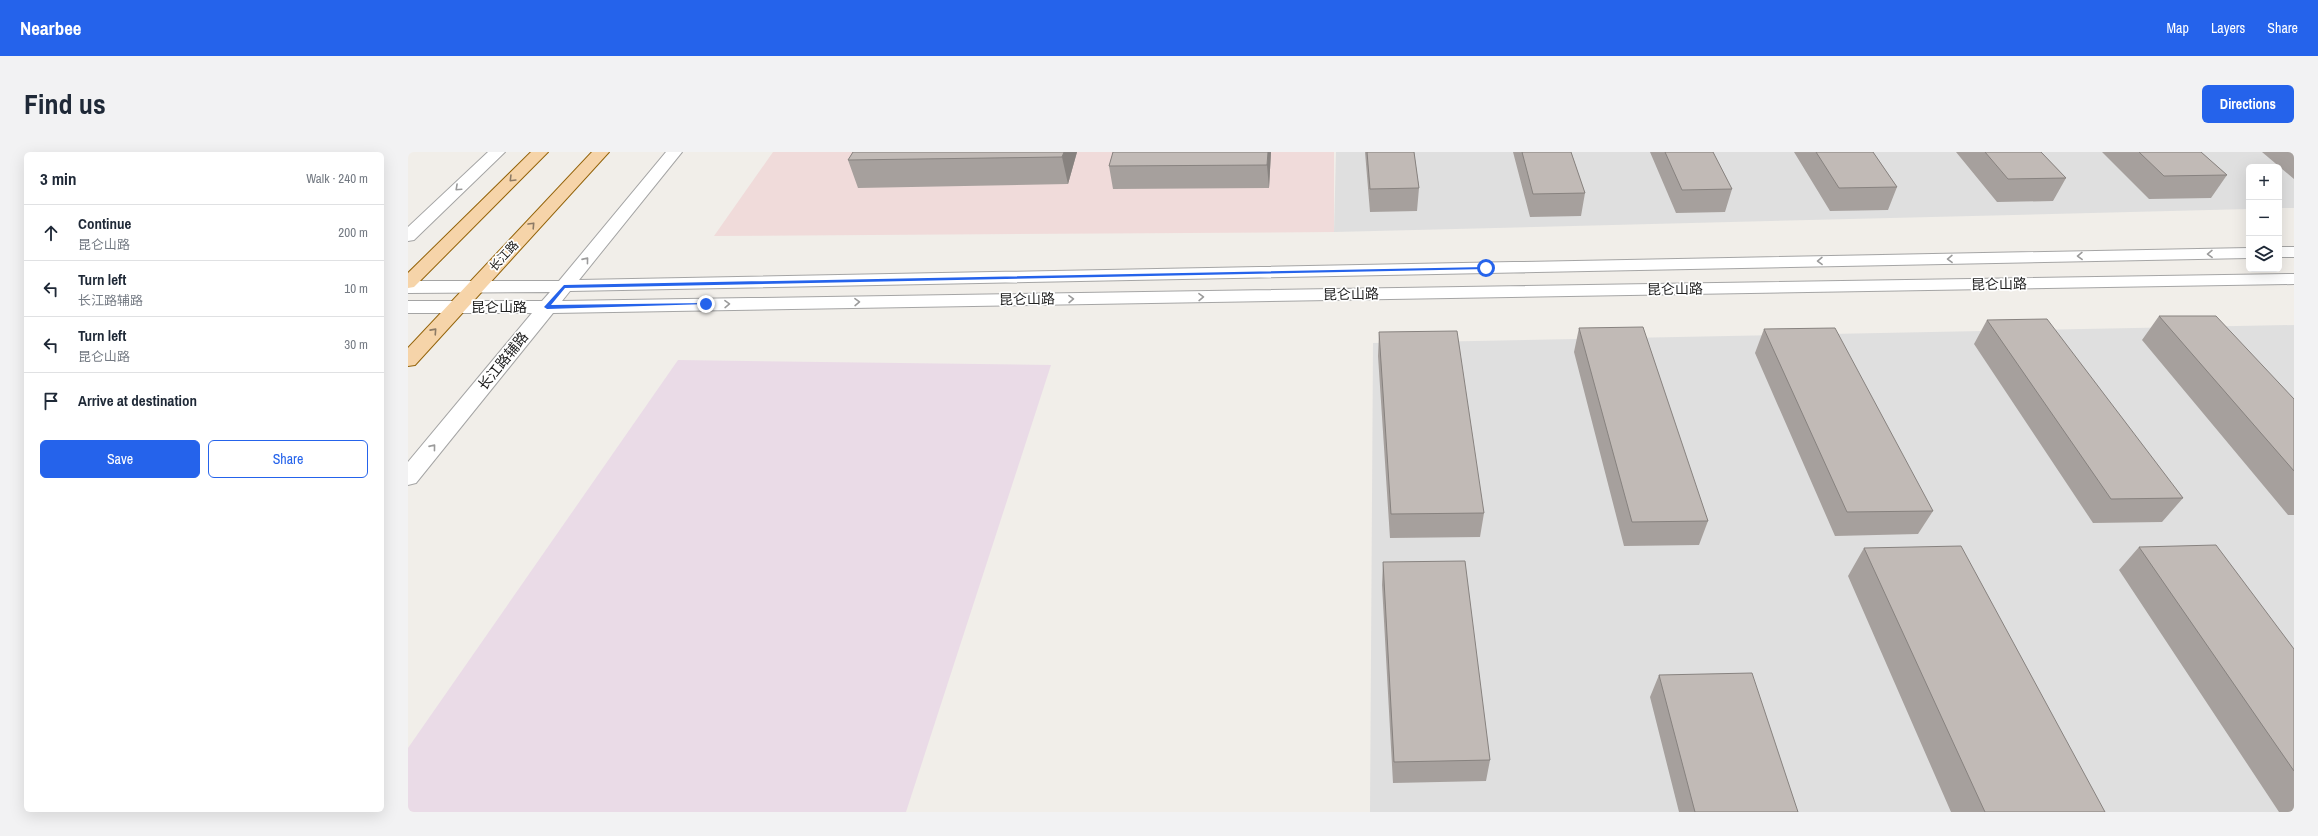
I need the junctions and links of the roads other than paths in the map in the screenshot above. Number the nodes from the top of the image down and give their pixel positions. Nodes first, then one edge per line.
1 (497, 152) edge
2 (540, 152) edge
3 (601, 152) edge
4 (674, 152) edge
5 (408, 236) edge
6 (2282, 252) edge
7 (2294, 252) edge
8 (2246, 253) edge
9 (2294, 279) edge
10 (408, 283) edge
11 (564, 286) junction
12 (408, 287) edge
13 (475, 287) junction
14 (408, 307) edge
15 (547, 307) junction
16 (455, 308) junction
17 (408, 360) edge
18 (408, 477) edge

1 -> 5 street
2 -> 10 main road
13 -> 3 main road, 长江路
11 -> 4 street, 长江路辅路
6 - 7 street
8 -> 11 street, 昆仑山路
15 -> 9 street, 昆仑山路
11 - 13 street, 昆仑山路
11 - 15 street, 长江路辅路
12 - 13 street, 昆仑山路
13 - 16 main road, 长江路
14 - 16 street, 昆仑山路
15 - 16 street, 昆仑山路
18 -> 15 street, 长江路辅路
17 -> 16 main road, 长江路

